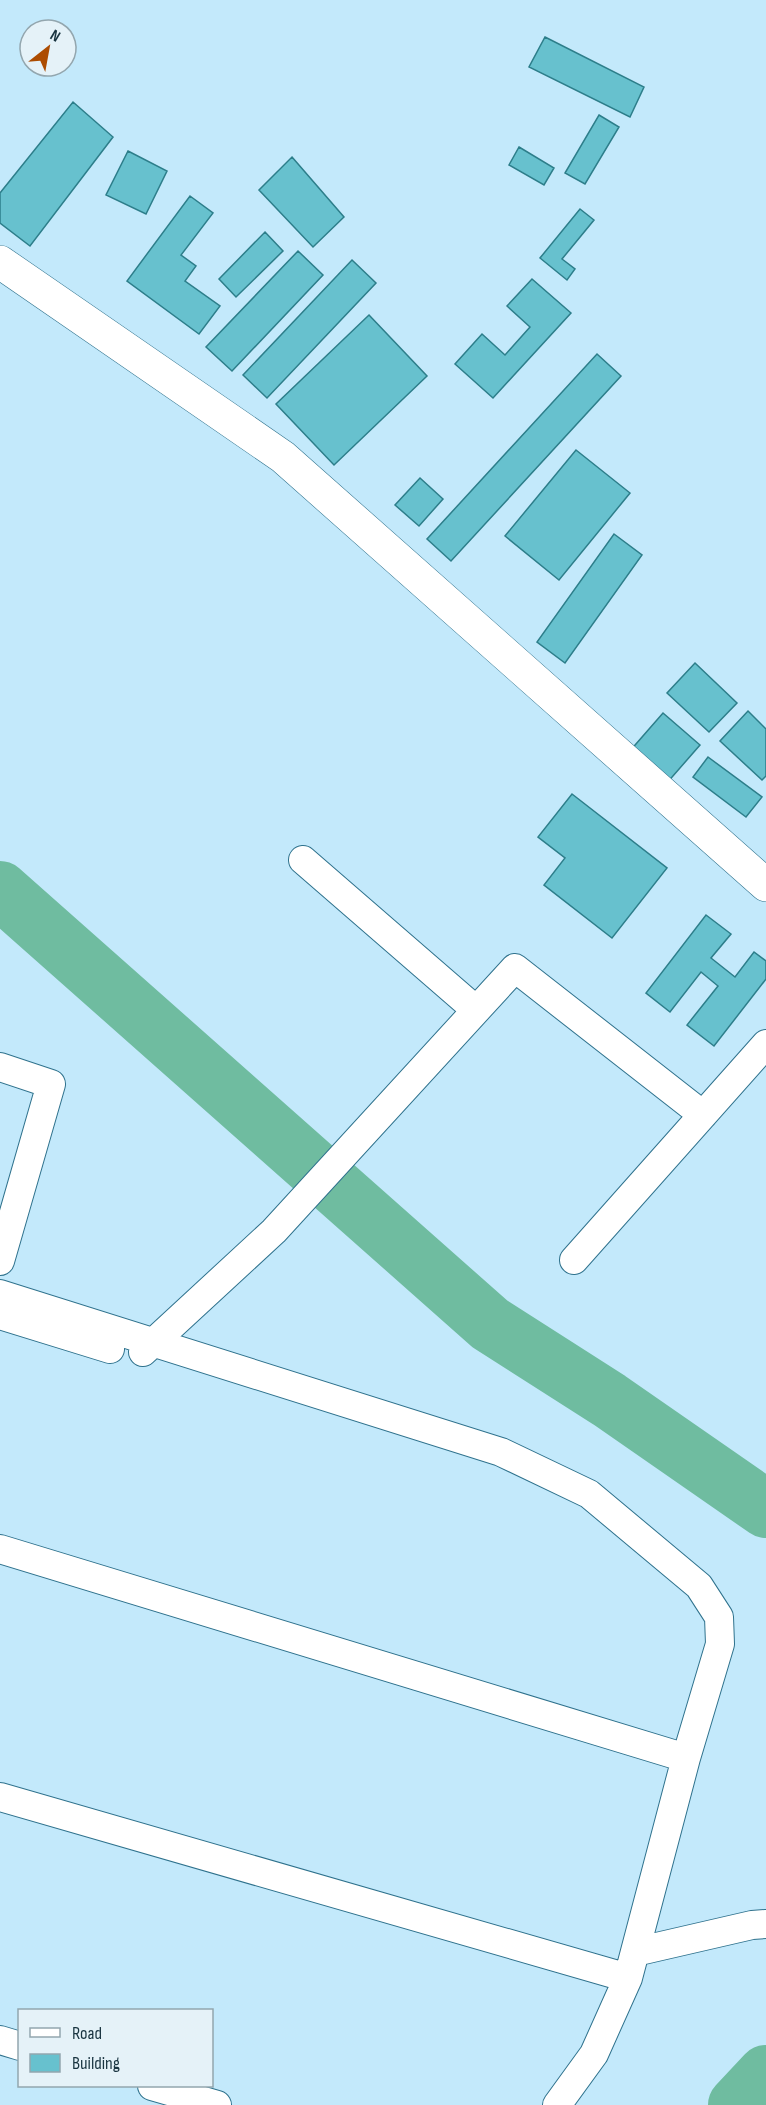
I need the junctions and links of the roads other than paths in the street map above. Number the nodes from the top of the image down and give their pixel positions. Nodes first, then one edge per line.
1 (0, 262) edge
2 (303, 860) dead end
3 (766, 885) edge
4 (476, 1010) junction
5 (766, 1044) edge
6 (0, 1067) edge
7 (703, 1115) junction
8 (574, 1260) dead end
9 (0, 1261) edge
10 (0, 1294) edge
11 (0, 1315) edge
12 (137, 1357) junction
13 (512, 1473) dead end
14 (0, 1549) edge
15 (686, 1758) junction
16 (0, 1797) edge
17 (766, 1924) edge
18 (632, 1965) junction
19 (0, 2040) edge
20 (18, 2045) edge
21 (158, 2087) edge
22 (217, 2105) edge
23 (557, 2105) edge

1 - 3 street
2 - 4 street
4 - 7 street
4 - 12 street
5 - 7 street
6 - 9 street
7 - 8 street
10 - 15 street
11 - 12 street
12 - 13 street
14 - 15 street
15 - 18 street
16 - 18 street
17 - 18 street
18 - 23 street
19 - 20 street
21 - 22 street

